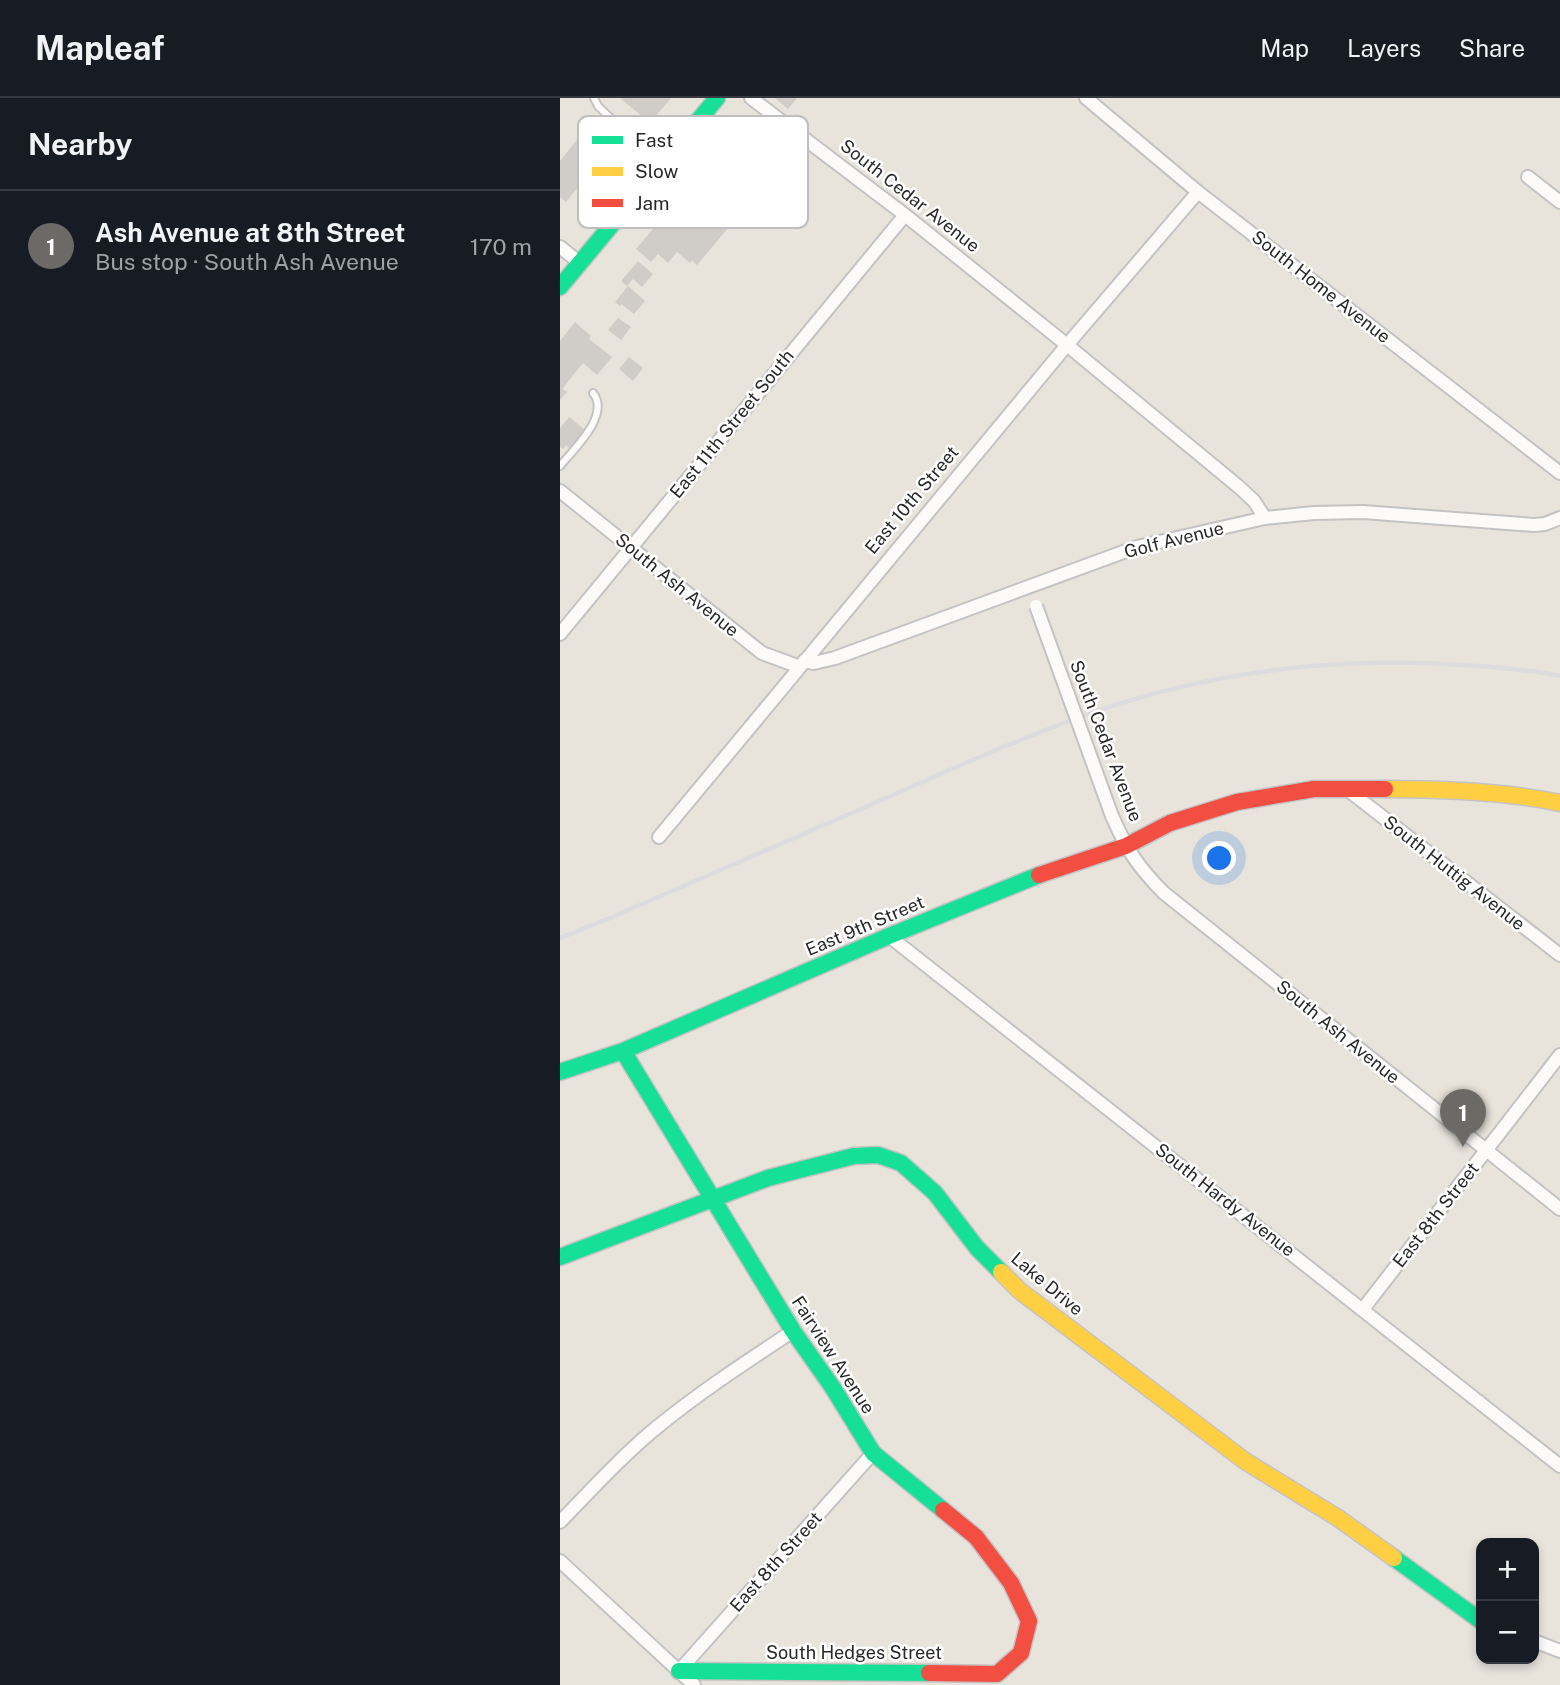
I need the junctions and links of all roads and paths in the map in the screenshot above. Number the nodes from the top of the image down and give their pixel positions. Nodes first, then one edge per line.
1 (594, 98) edge
2 (717, 98) edge
3 (751, 98) edge
4 (1086, 98) edge
5 (607, 116) edge
6 (702, 116) edge
7 (775, 116) edge
8 (808, 141) edge
9 (1528, 177) dead end
10 (1198, 191) junction
11 (1560, 202) edge
12 (905, 215) junction
13 (609, 228) edge
14 (560, 247) edge
15 (580, 263) junction
16 (560, 287) edge
17 (1067, 345) junction
18 (593, 393) dead end
19 (560, 466) edge
20 (1560, 473) edge
21 (560, 491) edge
22 (1265, 518) junction
23 (1560, 518) edge
24 (631, 547) junction
25 (1027, 586) junction
26 (560, 634) edge
27 (802, 664) junction
28 (1348, 790) junction
29 (1560, 803) edge
30 (659, 837) dead end
31 (1126, 846) junction
32 (889, 936) junction
33 (1560, 955) edge
34 (623, 1051) junction
35 (1560, 1055) edge
36 (560, 1072) edge
37 (1486, 1151) junction
38 (712, 1199) junction
39 (1560, 1209) edge
40 (560, 1257) edge
41 (1363, 1309) junction
42 (793, 1331) junction
43 (873, 1453) junction
44 (1560, 1466) edge
45 (560, 1522) edge
46 (560, 1562) edge
47 (1476, 1616) edge
48 (1539, 1643) edge
49 (1560, 1651) edge
50 (1021, 1653) joint
51 (679, 1671) junction
52 (694, 1685) edge

1 - 5 lane
2 - 6 street
3 - 7 street, South Cedar Avenue
4 - 10 street, South Home Avenue
8 - 12 street, South Cedar Avenue
9 - 11 street
10 - 17 street, East 10th Street
10 - 20 street, South Home Avenue
12 - 17 street, South Cedar Avenue
12 - 24 street, East 11th Street South
13 - 15 street
14 - 15 street
15 - 16 street
17 - 22 street, South Cedar Avenue
17 - 27 street, East 10th Street
18 - 19 lane
21 - 24 street, South Ash Avenue
22 - 23 street, Golf Avenue
22 - 25 street, Golf Avenue
24 - 26 street, East 11th Street South
24 - 27 street, South Ash Avenue
25 - 27 street, Golf Avenue
25 - 31 street, South Cedar Avenue, bridge
27 - 30 street, East 10th Street
28 - 29 street, South Cedar Avenue
28 - 31 street, South Cedar Avenue
28 - 33 street, South Huttig Avenue
31 - 32 street, East 9th Street
31 - 37 street, South Ash Avenue
32 - 34 street, East 9th Street
32 - 41 street, South Hardy Avenue
34 - 36 street
34 - 38 street, Fairview Avenue
35 - 37 street, East 8th Street
37 - 39 street, South Ash Avenue
37 - 41 street, East 8th Street
38 - 40 street, Lake Drive
38 - 42 street, Fairview Avenue
38 - 47 street, Lake Drive
41 - 44 street, South Hardy Avenue
42 - 43 street, Fairview Avenue
42 - 45 street
43 - 50 street, Fairview Avenue
43 - 51 street, East 8th Street
46 - 51 street
48 - 49 street
50 - 51 street, South Hedges Street
51 - 52 street

